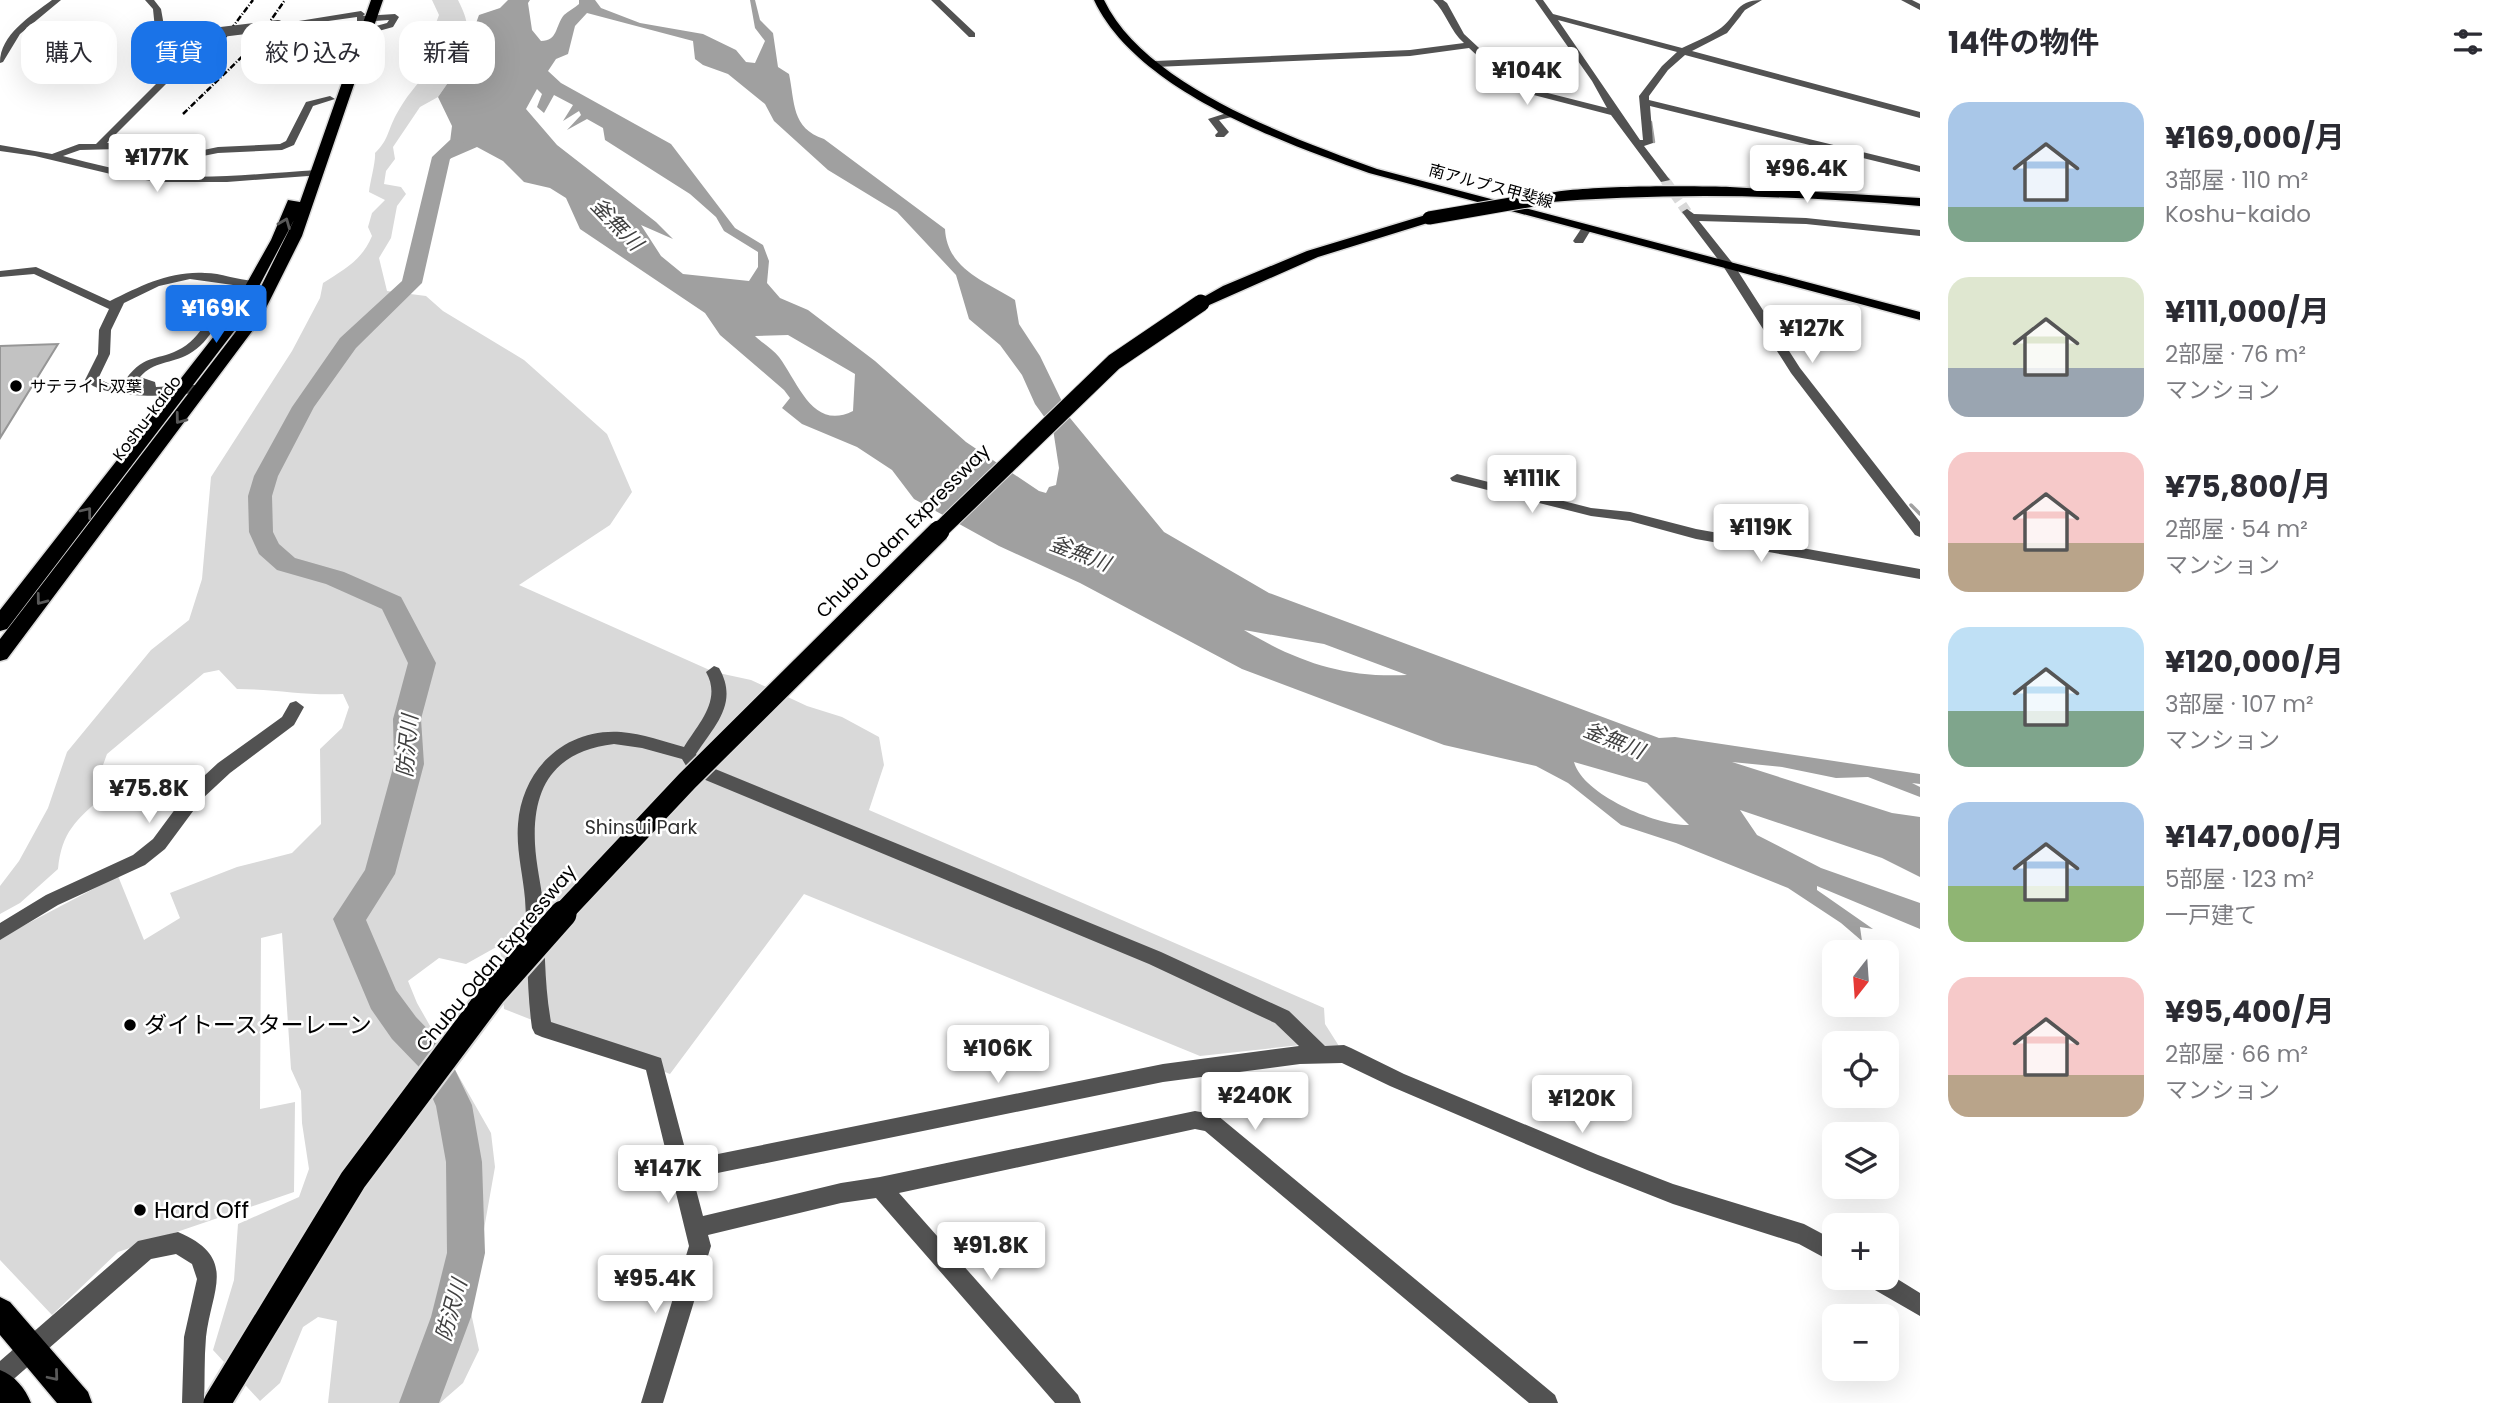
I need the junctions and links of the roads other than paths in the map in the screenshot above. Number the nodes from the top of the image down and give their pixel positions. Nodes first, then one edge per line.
1 (57, 0) edge
2 (149, 0) edge
3 (377, 0) edge
4 (935, 0) edge
5 (1099, 0) edge
6 (1437, 0) edge
7 (1539, 0) edge
8 (1758, 0) edge
9 (1905, 0) edge
10 (1920, 7) edge
11 (364, 12) edge
12 (1552, 16) junction
13 (160, 21) edge
14 (385, 26) edge
15 (227, 31) edge
16 (972, 35) dead end
17 (1470, 45) junction
18 (1684, 51) junction
19 (0, 60) edge
20 (1155, 64) junction
21 (161, 84) edge
22 (347, 84) edge
23 (330, 99) junction
24 (1644, 102) junction
25 (1614, 113) junction
26 (1233, 114) junction
27 (1920, 115) edge
28 (1220, 135) dead end
29 (1636, 143) junction
30 (99, 146) junction
31 (0, 148) edge
32 (52, 157) junction
33 (1920, 169) edge
34 (311, 173) junction
35 (1665, 180) tunnel mouth
36 (1920, 202) edge
37 (1587, 228) junction
38 (1920, 233) edge
39 (1579, 241) dead end
40 (1728, 265) junction
41 (0, 274) edge
42 (247, 284) junction
43 (119, 302) junction
44 (1920, 316) edge
45 (203, 388) junction
46 (163, 389) junction
47 (183, 389) junction
48 (1457, 478) dead end
49 (1920, 532) edge
50 (1920, 574) edge
51 (0, 624) edge
52 (0, 654) edge
53 (714, 672) dead end
54 (296, 706) dead end
55 (688, 754) junction
56 (0, 932) edge
57 (1322, 1055) junction
58 (681, 1171) junction
59 (880, 1187) junction
60 (695, 1228) junction
61 (1822, 1245) edge
62 (1896, 1290) edge
63 (1920, 1305) edge
64 (0, 1312) edge
65 (32, 1349) junction
66 (0, 1376) edge
67 (0, 1385) edge
68 (16, 1403) edge
69 (77, 1403) edge
70 (194, 1403) edge
71 (217, 1403) edge
72 (652, 1403) edge
73 (1070, 1403) edge
74 (1547, 1403) edge

1 - 19 street
2 - 13 street
3 - 11 highway, Koshu-kaido
4 - 16 street
5 - 20 main road, 南アルプス甲斐線
6 - 17 street
7 - 12 street
8 - 18 street
9 - 10 street
11 - 14 street
11 - 15 street, bridge
11 - 23 highway, Koshu-kaido
12 - 18 street
12 - 25 street
17 - 20 street
17 - 25 street
18 - 24 street
18 - 27 street
20 - 26 main road, 南アルプス甲斐線
21 - 30 street
22 - 34 highway, Koshu-kaido
23 - 30 street
23 - 34 highway, Koshu-kaido
24 - 29 street
24 - 33 street
25 - 29 street
26 - 28 street
26 - 37 main road, 南アルプス甲斐線
29 - 35 street
30 - 32 street
31 - 32 street
32 - 34 street
42 -> 34 highway, Koshu-kaido
34 - 45 highway, Koshu-kaido
36 - 71 highway, Chubu Odan Expressway, bridge
37 - 39 street
37 - 40 main road, 南アルプス甲斐線
38 - 40 street
40 - 44 main road, 南アルプス甲斐線
40 - 49 street
41 - 43 street
42 - 43 street
42 - 46 street
42 - 47 highway, Koshu-kaido
43 - 46 street
45 - 47 street
45 -> 52 highway, Koshu-kaido
46 - 47 street
51 -> 47 highway, Koshu-kaido
48 - 50 street
53 - 55 street
54 - 56 street
55 - 57 street
55 - 58 street
57 - 58 street
57 - 61 street
58 - 60 street
59 - 60 street
59 - 73 street
59 - 74 street
60 - 72 street
62 - 63 street
64 - 65 highway
65 - 66 street
65 -> 69 highway
65 - 70 street
67 - 68 highway

